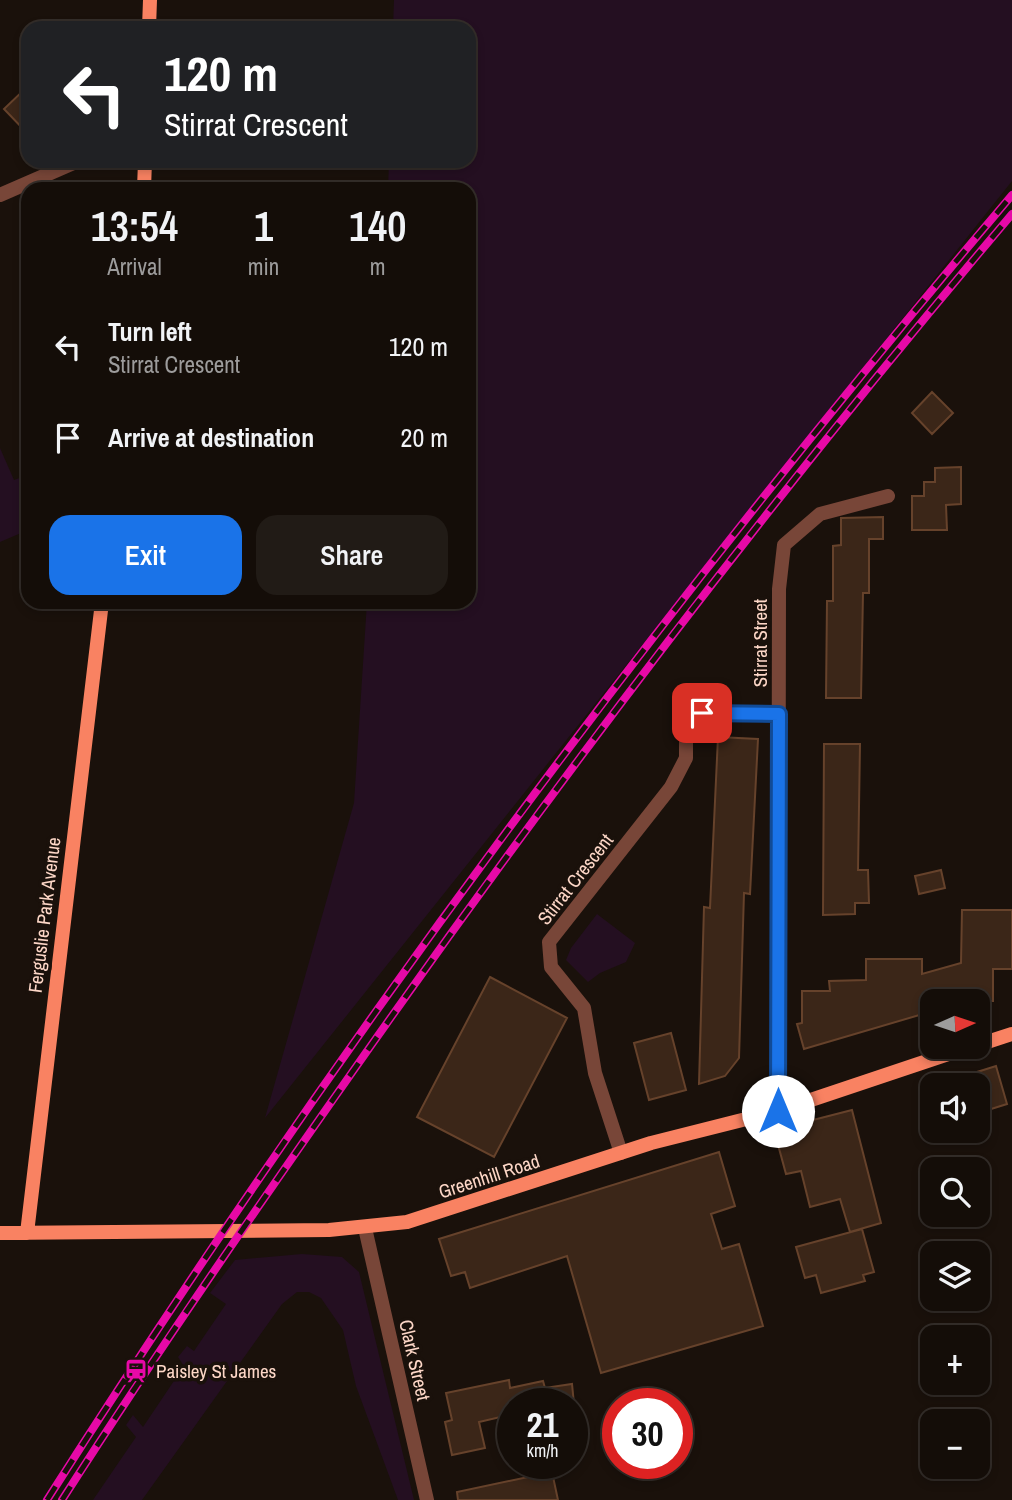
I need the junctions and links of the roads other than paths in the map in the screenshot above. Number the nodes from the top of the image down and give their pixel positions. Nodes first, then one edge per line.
1 (150, 0) edge
2 (149, 21) edge
3 (62, 168) edge
4 (30, 182) edge
5 (21, 186) edge
6 (0, 195) edge
7 (888, 496) dead end
8 (101, 609) edge
9 (779, 714) junction
10 (1012, 1034) edge
11 (990, 1041) edge
12 (933, 1059) edge
13 (778, 1111) junction
14 (621, 1153) junction
15 (365, 1228) junction
16 (0, 1233) edge
17 (27, 1233) junction
18 (427, 1500) edge

1 - 2 street
3 - 4 street
5 - 6 street
7 - 9 street, Stirrat Street
8 - 17 street, Ferguslie Park Avenue
9 - 13 street, Stirrat Street
9 - 14 street, Stirrat Crescent
10 - 11 street
12 - 13 street, Greenhill Road
13 - 14 street, Greenhill Road
14 - 15 street, Greenhill Road
15 - 17 street, Greenhill Road
15 - 18 street, Clark Street
16 - 17 street, Greenhill Road

